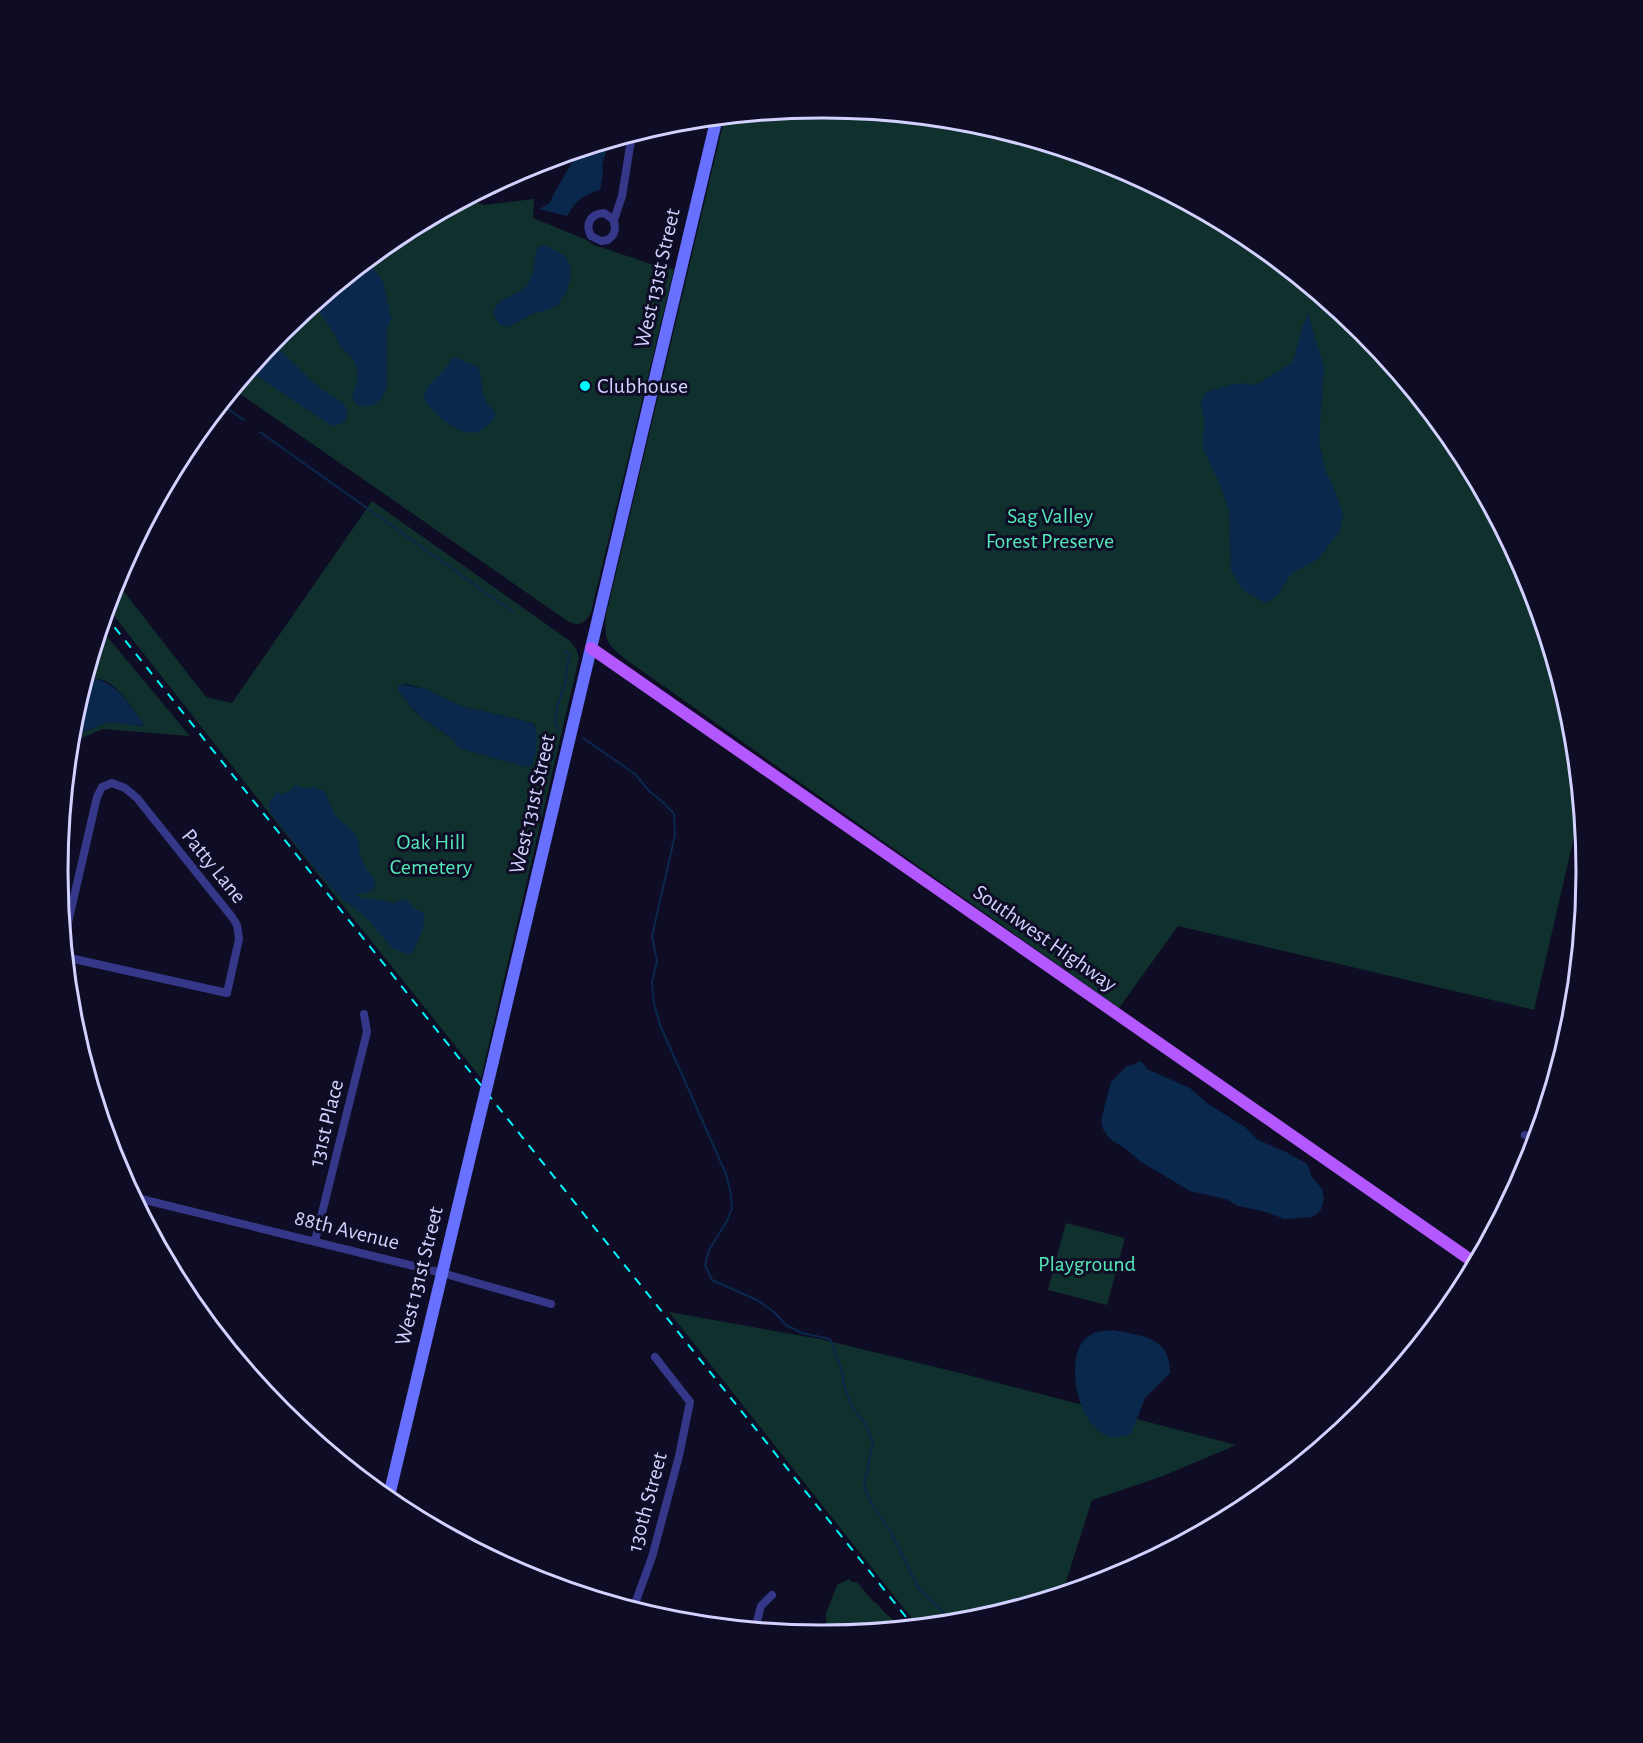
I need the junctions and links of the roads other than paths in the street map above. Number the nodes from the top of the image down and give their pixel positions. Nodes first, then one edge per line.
1 (715, 125) edge
2 (631, 142) edge
3 (614, 220) dead end
4 (591, 648) junction
5 (69, 919) edge
6 (73, 959) edge
7 (364, 1014) dead end
8 (142, 1199) edge
9 (315, 1241) junction
10 (1468, 1258) edge
11 (442, 1273) junction
12 (551, 1304) dead end
13 (655, 1357) dead end
14 (391, 1489) edge
15 (772, 1595) dead end
16 (635, 1602) edge
17 (757, 1622) edge

1 - 4 street, West 131st Street
2 - 3 street
4 - 10 main road, Southwest Highway
4 - 11 street, West 131st Street, bridge
5 - 6 street, Patty Lane
7 - 9 street, 131st Place
8 - 9 street, 88th Avenue
9 - 11 street, 88th Avenue
11 - 12 street, 88th Avenue
11 - 14 street, West 131st Street
13 - 16 street, 130th Street
15 - 17 street

